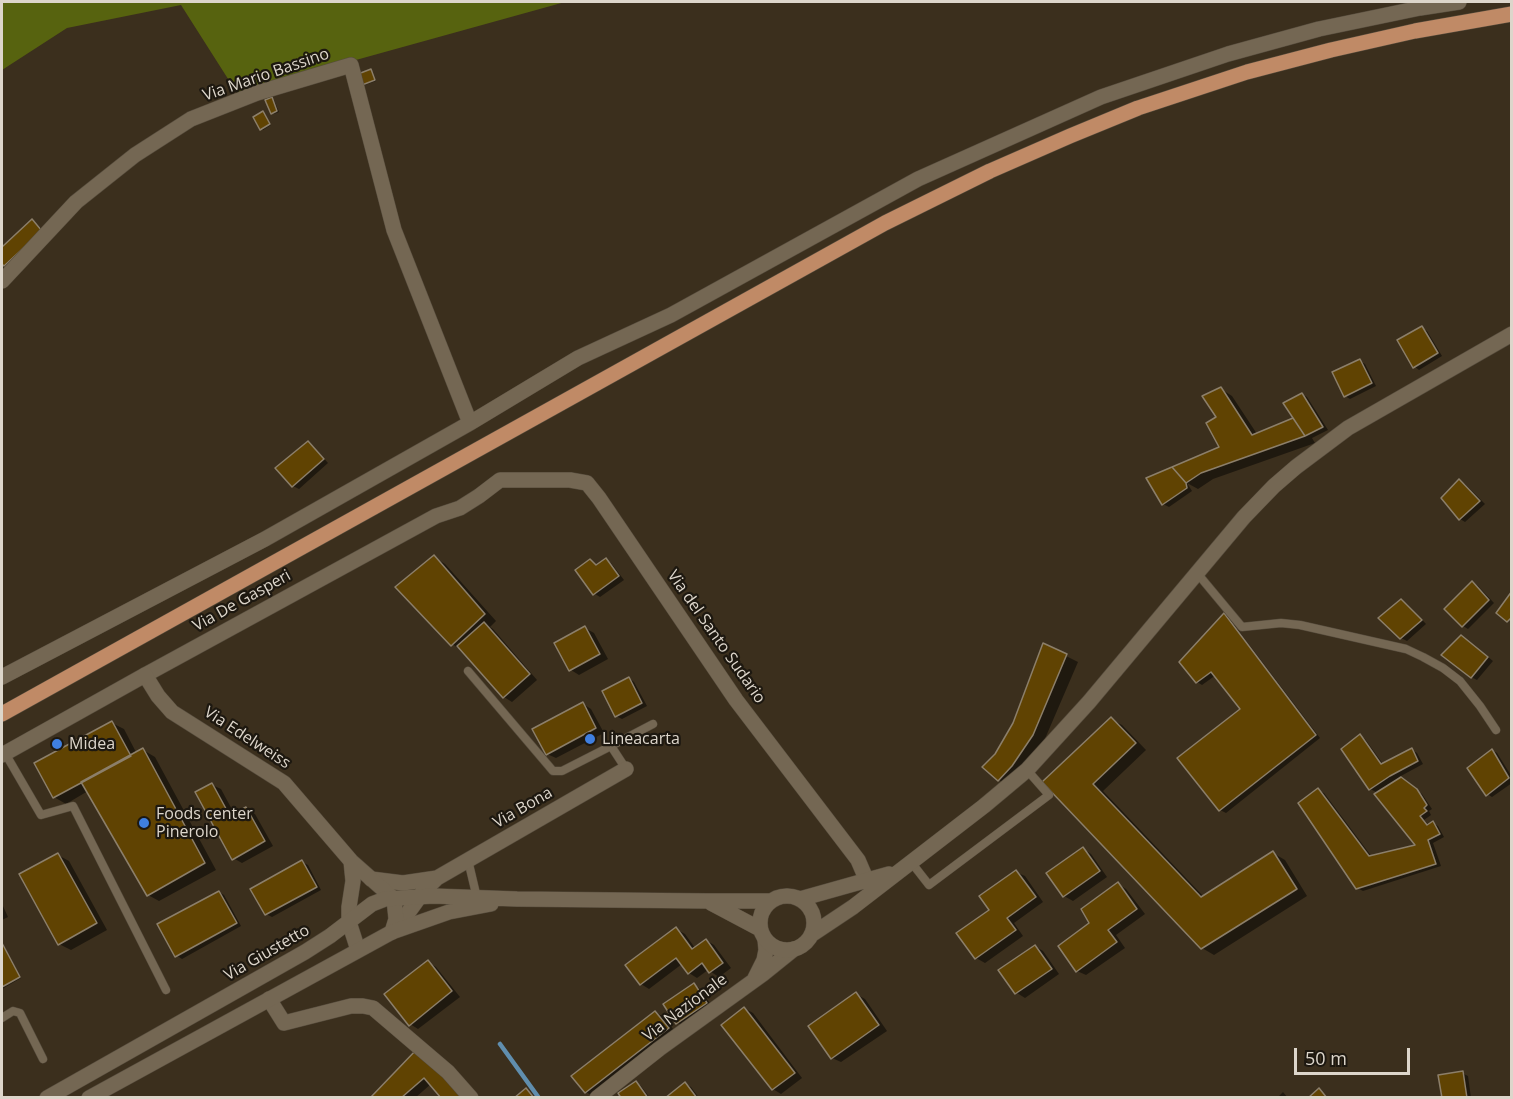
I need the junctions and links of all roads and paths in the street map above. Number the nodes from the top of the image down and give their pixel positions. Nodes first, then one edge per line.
1 (1459, 2) edge
2 (1512, 14) edge
3 (2, 281) edge
4 (1512, 334) edge
5 (470, 423) junction
6 (500, 480) joint
7 (1197, 573) junction
8 (468, 671) dead end
9 (146, 675) junction
10 (2, 677) edge
11 (27, 700) junction
12 (2, 709) edge
13 (2, 714) edge
14 (653, 724) dead end
15 (1496, 730) dead end
16 (611, 747) junction
17 (3, 754) edge
18 (626, 769) joint
19 (1027, 770) junction
20 (468, 860) junction
21 (351, 861) junction
22 (911, 862) junction
23 (898, 872) junction
24 (437, 878) junction
25 (371, 879) junction
26 (867, 881) junction
27 (419, 897) junction
28 (477, 898) junction
29 (394, 899) junction
30 (517, 899) junction
31 (800, 899) junction
32 (708, 901) junction
33 (771, 901) junction
34 (349, 922) junction
35 (392, 932) junction
36 (762, 934) junction
37 (811, 935) junction
38 (794, 949) junction
39 (358, 950) junction
40 (753, 980) junction
41 (166, 990) dead end
42 (269, 999) junction
43 (2, 1018) edge
44 (43, 1059) dead end
45 (47, 1098) edge
46 (89, 1098) edge
47 (471, 1098) edge
48 (597, 1098) edge

1 - 5 street
2 - 11 main road
3 - 5 street, Via Mario Bassino
4 - 7 street
5 - 10 street
6 - 9 street, Via De Gasperi
6 - 26 street, Via del Santo Sudario
7 - 15 lane
7 - 19 street
8 - 16 lane
9 - 17 street, Via De Gasperi
9 - 21 street, Via Edelweiss
11 - 12 main road
11 - 13 main road
14 - 16 lane
16 - 18 lane
17 - 41 lane
18 - 20 street, Via Bona
19 - 22 street
19 - 22 lane
20 - 24 street, Via Bona
20 - 28 lane
21 - 25 street, Via Edelweiss
21 - 34 street
22 - 23 street
23 - 26 street
23 - 37 street
24 - 25 street
24 - 27 street
25 - 29 street, Via Edelweiss
26 - 31 street
27 - 28 street, Via Giustetto
27 - 29 street, Via Giustetto
27 - 35 street
28 - 30 street, Via Giustetto
29 - 34 street, Via Giustetto
29 - 35 street
30 - 32 street, Via Giustetto
30 - 35 street, Via Giustetto
31 - 33 street
31 - 37 street
32 - 33 street, Via Giustetto
32 - 36 street, Via Giustetto
33 - 36 street
34 - 39 street
34 - 45 street, Via Giustetto
35 - 39 street, Via Giustetto
36 - 38 street
36 - 40 street
37 - 38 street
38 - 40 street, Via Nazionale
39 - 42 street, Via Giustetto
40 - 48 street, Via Nazionale
42 - 46 street, Via Giustetto
42 - 47 street
43 - 44 lane

